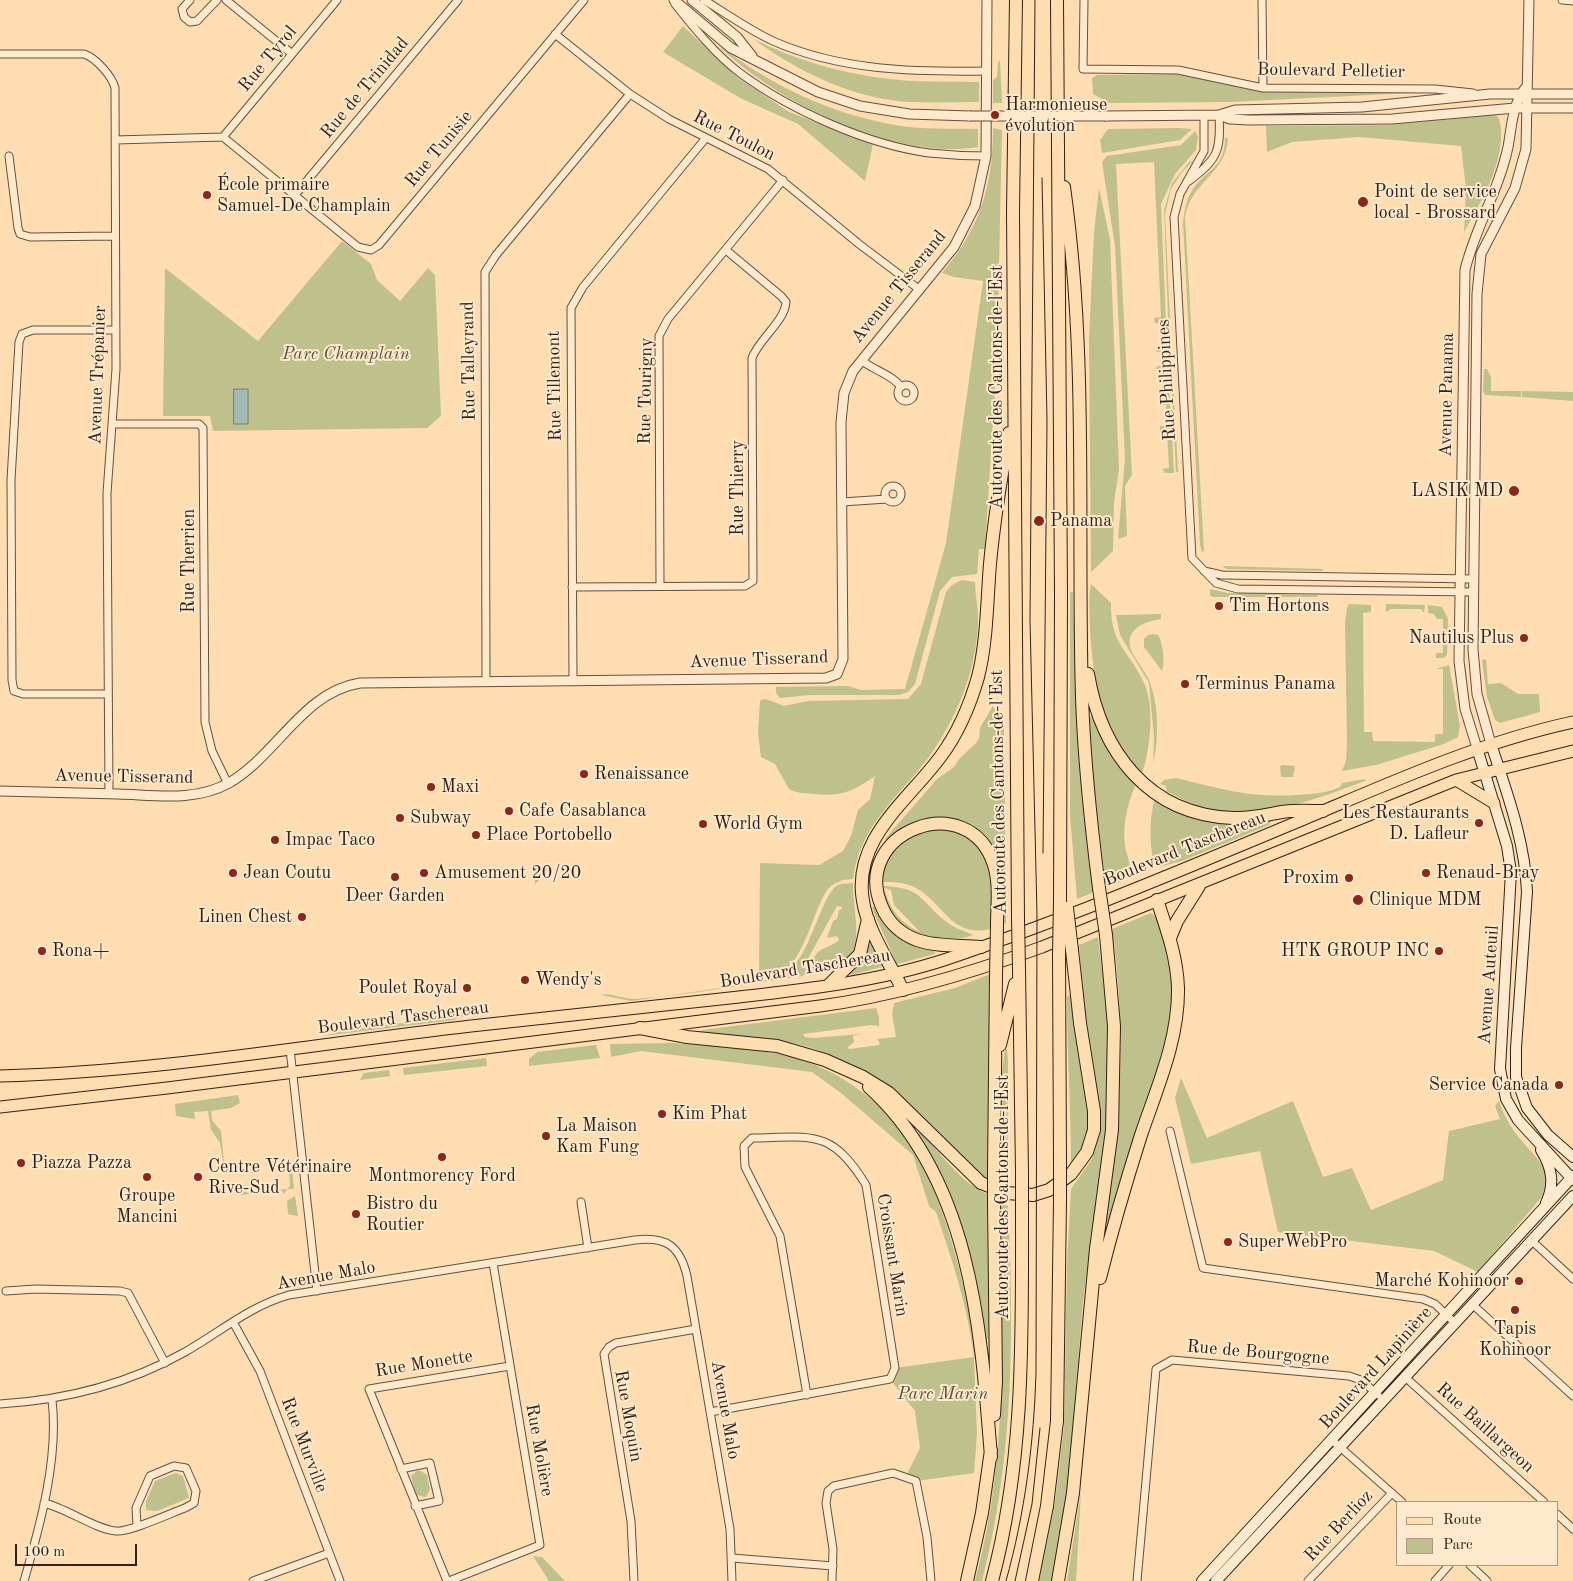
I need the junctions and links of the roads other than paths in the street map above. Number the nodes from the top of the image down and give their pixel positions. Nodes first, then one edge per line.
1 (190, 0) edge
2 (217, 0) edge
3 (226, 0) edge
4 (337, 0) edge
5 (458, 0) edge
6 (584, 0) edge
7 (673, 0) edge
8 (692, 0) edge
9 (704, 0) edge
10 (987, 0) edge
11 (1016, 0) edge
12 (1057, 0) edge
13 (1084, 0) edge
14 (1262, 0) edge
15 (1529, 0) edge
16 (1562, 0) edge
17 (1573, 1) edge
18 (555, 34) junction
19 (291, 53) junction
20 (0, 54) edge
21 (754, 58) junction
22 (987, 71) junction
23 (1263, 88) junction
24 (1525, 91) junction
25 (630, 94) junction
26 (1490, 94) junction
27 (1573, 94) edge
28 (1515, 108) junction
29 (1528, 108) junction
30 (1573, 108) edge
31 (1219, 115) junction
32 (1204, 116) junction
33 (223, 137) junction
34 (705, 139) junction
35 (115, 140) junction
36 (1058, 148) junction
37 (9, 156) dead end
38 (986, 156) junction
39 (782, 180) junction
40 (1185, 184) junction
41 (295, 196) junction
42 (115, 236) junction
43 (726, 250) junction
44 (920, 290) junction
45 (116, 330) junction
46 (861, 360) junction
47 (901, 387) dead end
48 (1015, 401) junction
49 (112, 424) junction
50 (887, 499) dead end
51 (842, 502) junction
52 (1204, 571) junction
53 (1460, 579) junction
54 (1473, 579) junction
55 (660, 586) junction
56 (572, 587) junction
57 (1460, 592) junction
58 (1473, 592) junction
59 (1081, 623) junction
60 (573, 679) junction
61 (486, 680) junction
62 (108, 694) junction
63 (1573, 722) edge
64 (1491, 744) junction
65 (1477, 748) junction
66 (1573, 752) edge
67 (1499, 768) junction
68 (1484, 772) junction
69 (1456, 780) junction
70 (228, 784) junction
71 (0, 790) edge
72 (109, 794) junction
73 (1494, 803) junction
74 (1323, 811) junction
75 (1151, 882) junction
76 (1199, 886) junction
77 (1063, 900) junction
78 (1157, 900) junction
79 (868, 919) junction
80 (1170, 938) junction
81 (981, 947) junction
82 (1019, 969) junction
83 (894, 974) junction
84 (830, 984) junction
85 (903, 990) junction
86 (640, 1028) junction
87 (290, 1049) junction
88 (843, 1068) junction
89 (293, 1072) junction
90 (0, 1076) edge
91 (995, 1079) junction
92 (0, 1107) edge
93 (1170, 1131) dead end
94 (1548, 1135) junction
95 (1533, 1137) junction
96 (1573, 1145) edge
97 (1573, 1157) edge
98 (1572, 1178) edge
99 (1573, 1196) edge
100 (581, 1202) dead end
101 (1540, 1214) junction
102 (1531, 1240) junction
103 (588, 1248) junction
104 (493, 1263) junction
105 (1573, 1279) edge
106 (6, 1291) dead end
107 (317, 1291) junction
108 (1472, 1304) junction
109 (1447, 1315) junction
110 (1090, 1316) junction
111 (234, 1322) junction
112 (1455, 1323) junction
113 (696, 1329) junction
114 (165, 1363) junction
115 (510, 1366) junction
116 (1405, 1376) junction
117 (1376, 1392) junction
118 (807, 1395) junction
119 (1573, 1396) edge
120 (52, 1400) junction
121 (1384, 1400) junction
122 (0, 1404) edge
123 (710, 1412) junction
124 (1336, 1444) junction
125 (991, 1457) junction
126 (401, 1469) junction
127 (1392, 1493) junction
128 (1401, 1501) edge
129 (1543, 1501) edge
130 (44, 1503) junction
131 (415, 1506) junction
132 (1558, 1515) edge
133 (137, 1525) junction
134 (1573, 1529) edge
135 (329, 1553) junction
136 (732, 1558) junction
137 (833, 1566) junction
138 (1448, 1566) edge
139 (1471, 1566) edge
140 (24, 1581) edge
141 (253, 1581) edge
142 (340, 1581) edge
143 (448, 1581) edge
144 (634, 1581) edge
145 (732, 1581) edge
146 (832, 1581) edge
147 (931, 1581) edge
148 (967, 1581) edge
149 (992, 1581) edge
150 (1032, 1581) edge
151 (1058, 1581) edge
152 (1137, 1581) edge
153 (1202, 1581) edge
154 (1216, 1581) edge
155 (1308, 1581) edge
156 (1435, 1581) edge
157 (1487, 1581) edge

1 - 2 street
3 - 19 street
4 - 19 street, Rue Tyrol
5 - 41 street, Rue de Trinidad
6 - 18 street, Rue Tunisie
7 - 21 street, Boulevard Pelletier
7 - 38 street, Boulevard Pelletier
8 - 21 street, Boulevard Pelletier
9 - 22 street
10 - 22 street, Avenue Tisserand
11 - 48 highway, Autoroute des Cantons-de-l'Est
12 - 36 highway
13 - 23 street, Boulevard Pelletier
14 - 23 street
15 - 24 street, Avenue Panama
16 - 17 street
18 - 25 street, Rue Toulon
18 - 41 street, Rue Tunisie
19 - 33 street, Rue Tyrol
20 - 35 street, Avenue Trépanier
21 - 32 street, Boulevard Pelletier, bridge
22 - 38 street, Avenue Tisserand
23 - 26 street, Boulevard Pelletier
24 - 26 street, Boulevard Pelletier
24 - 27 street, Boulevard Pelletier
24 - 28 street, Avenue Panama
24 - 29 street, Avenue Panama
25 - 34 street, Rue Toulon
25 - 61 street, Rue Talleyrand
26 - 31 street, Boulevard Pelletier
28 - 29 street, Boulevard Pelletier
28 - 31 street, Boulevard Pelletier
28 - 53 street, Avenue Panama
29 - 30 street, Boulevard Pelletier
29 - 54 street, Avenue Panama
31 - 32 street, Boulevard Pelletier
31 - 40 street
32 - 40 street, Rue Philippines
33 - 35 street
33 - 41 street, Rue Tunisie
34 - 39 street, Rue Toulon
34 - 56 street, Rue Tillemont
35 - 42 street, Avenue Trépanier
36 - 59 highway
36 - 77 highway
37 - 42 street
38 - 44 street, Avenue Tisserand
39 - 43 street, Rue Tourigny
39 - 44 street, Rue Toulon
40 - 52 street, Rue Philippines
42 - 45 street, Avenue Trépanier
43 - 55 street, Rue Tourigny
43 - 55 street, Rue Thierry
44 - 46 street, Avenue Tisserand
45 - 49 street, Avenue Trépanier
45 - 62 street
46 - 47 street
46 - 51 street, Avenue Tisserand
48 - 79 highway
48 - 82 highway, Autoroute des Cantons-de-l'Est, bridge
49 - 62 street, Avenue Trépanier
49 - 70 street, Rue Therrien
50 - 51 street
51 - 60 street, Avenue Tisserand
52 - 53 street
52 - 57 street, Rue Philippines
53 - 54 street
53 - 57 street, Avenue Panama
54 - 58 street, Avenue Panama
55 - 56 street, Rue Thierry
56 - 60 street, Rue Tillemont
57 - 58 street, Rue Philippines
57 - 65 street, Avenue Panama
58 - 64 street, Avenue Panama
59 - 74 highway
59 - 110 highway, bridge
60 - 61 street, Avenue Tisserand
61 - 70 street, Avenue Tisserand
62 - 72 street, Avenue Trépanier
63 - 64 main road, Boulevard Taschereau
64 - 65 main road, Boulevard Taschereau
64 - 67 main road, Avenue Panama
65 - 68 main road, Avenue Panama
65 - 74 main road, Boulevard Taschereau
66 - 67 main road, Boulevard Taschereau
67 - 68 main road, Boulevard Taschereau
67 - 94 main road, Avenue Auteuil
68 - 69 main road, Boulevard Taschereau
68 - 73 main road, Avenue Auteuil
69 - 73 main road
69 - 76 main road, Boulevard Taschereau
70 - 72 street, Avenue Tisserand
71 - 72 street, Avenue Tisserand
73 - 95 main road, Avenue Auteuil
74 - 75 main road, Boulevard Taschereau
75 - 78 main road
75 - 81 main road, Boulevard Taschereau
76 - 78 main road, Boulevard Taschereau
76 - 80 highway
77 - 88 highway, bridge
77 - 150 highway, bridge
78 - 80 highway
78 - 85 main road, Boulevard Taschereau
79 - 83 highway
79 - 84 highway
80 - 110 highway
81 - 83 main road, Boulevard Taschereau
81 - 91 highway, bridge
82 - 91 highway
82 - 149 highway, Autoroute des Cantons-de-l'Est, bridge
83 - 84 main road, Boulevard Taschereau
83 - 85 highway
84 - 87 main road, Boulevard Taschereau
85 - 86 main road, Boulevard Taschereau
86 - 88 highway
86 - 89 main road, Boulevard Taschereau
87 - 89 street
87 - 90 main road, Boulevard Taschereau
88 - 125 highway
89 - 92 main road, Boulevard Taschereau
89 - 107 street
91 - 125 highway, bridge
93 - 109 street
94 - 96 main road
94 - 97 main road, Avenue Auteuil
95 - 98 main road, Avenue Auteuil
95 - 101 main road
98 - 101 main road, Boulevard Lapinière
99 - 102 main road, Boulevard Lapinière
100 - 103 street
101 - 109 main road, Boulevard Lapinière
102 - 105 street
102 - 108 main road, Boulevard Lapinière
103 - 104 street, Avenue Malo
103 - 113 street, Avenue Malo
104 - 107 street, Avenue Malo
104 - 115 street, Rue Molière
106 - 114 street
107 - 111 street, Avenue Malo
108 - 112 main road, Boulevard Lapinière
108 - 119 street
109 - 112 street
109 - 117 main road, Boulevard Lapinière
110 - 151 highway
111 - 114 street, Avenue Malo
111 - 135 street, Rue Murville
112 - 116 main road, Boulevard Lapinière
113 - 123 street, Avenue Malo
113 - 144 street, Rue Moquin
114 - 120 street, Avenue Malo
115 - 126 street, Rue Monette
115 - 143 street, Rue Molière
116 - 121 main road, Boulevard Lapinière
116 - 129 street, Rue Baillargeon
117 - 121 street, Rue de Bourgogne
117 - 124 main road, Boulevard Lapinière
117 - 152 street, Rue de Bourgogne
118 - 118 street, Croissant Marin
118 - 123 street, Croissant Marin
120 - 122 street, Avenue Malo
120 - 130 street
121 - 124 main road, Boulevard Lapinière
123 - 136 street, Avenue Malo
124 - 127 street
124 - 153 main road, Boulevard Lapinière
124 - 154 main road, Boulevard Lapinière
125 - 148 highway
126 - 131 street, Rue Monette
126 - 131 street
127 - 128 street
127 - 155 street, Rue Berlioz
130 - 133 street
130 - 140 street
131 - 143 street, Rue Monette
132 - 134 street
133 - 133 street
135 - 141 street
135 - 142 street, Rue Murville
136 - 137 street
136 - 145 street, Avenue Malo
137 - 146 street
137 - 147 street
138 - 156 street
139 - 157 street

